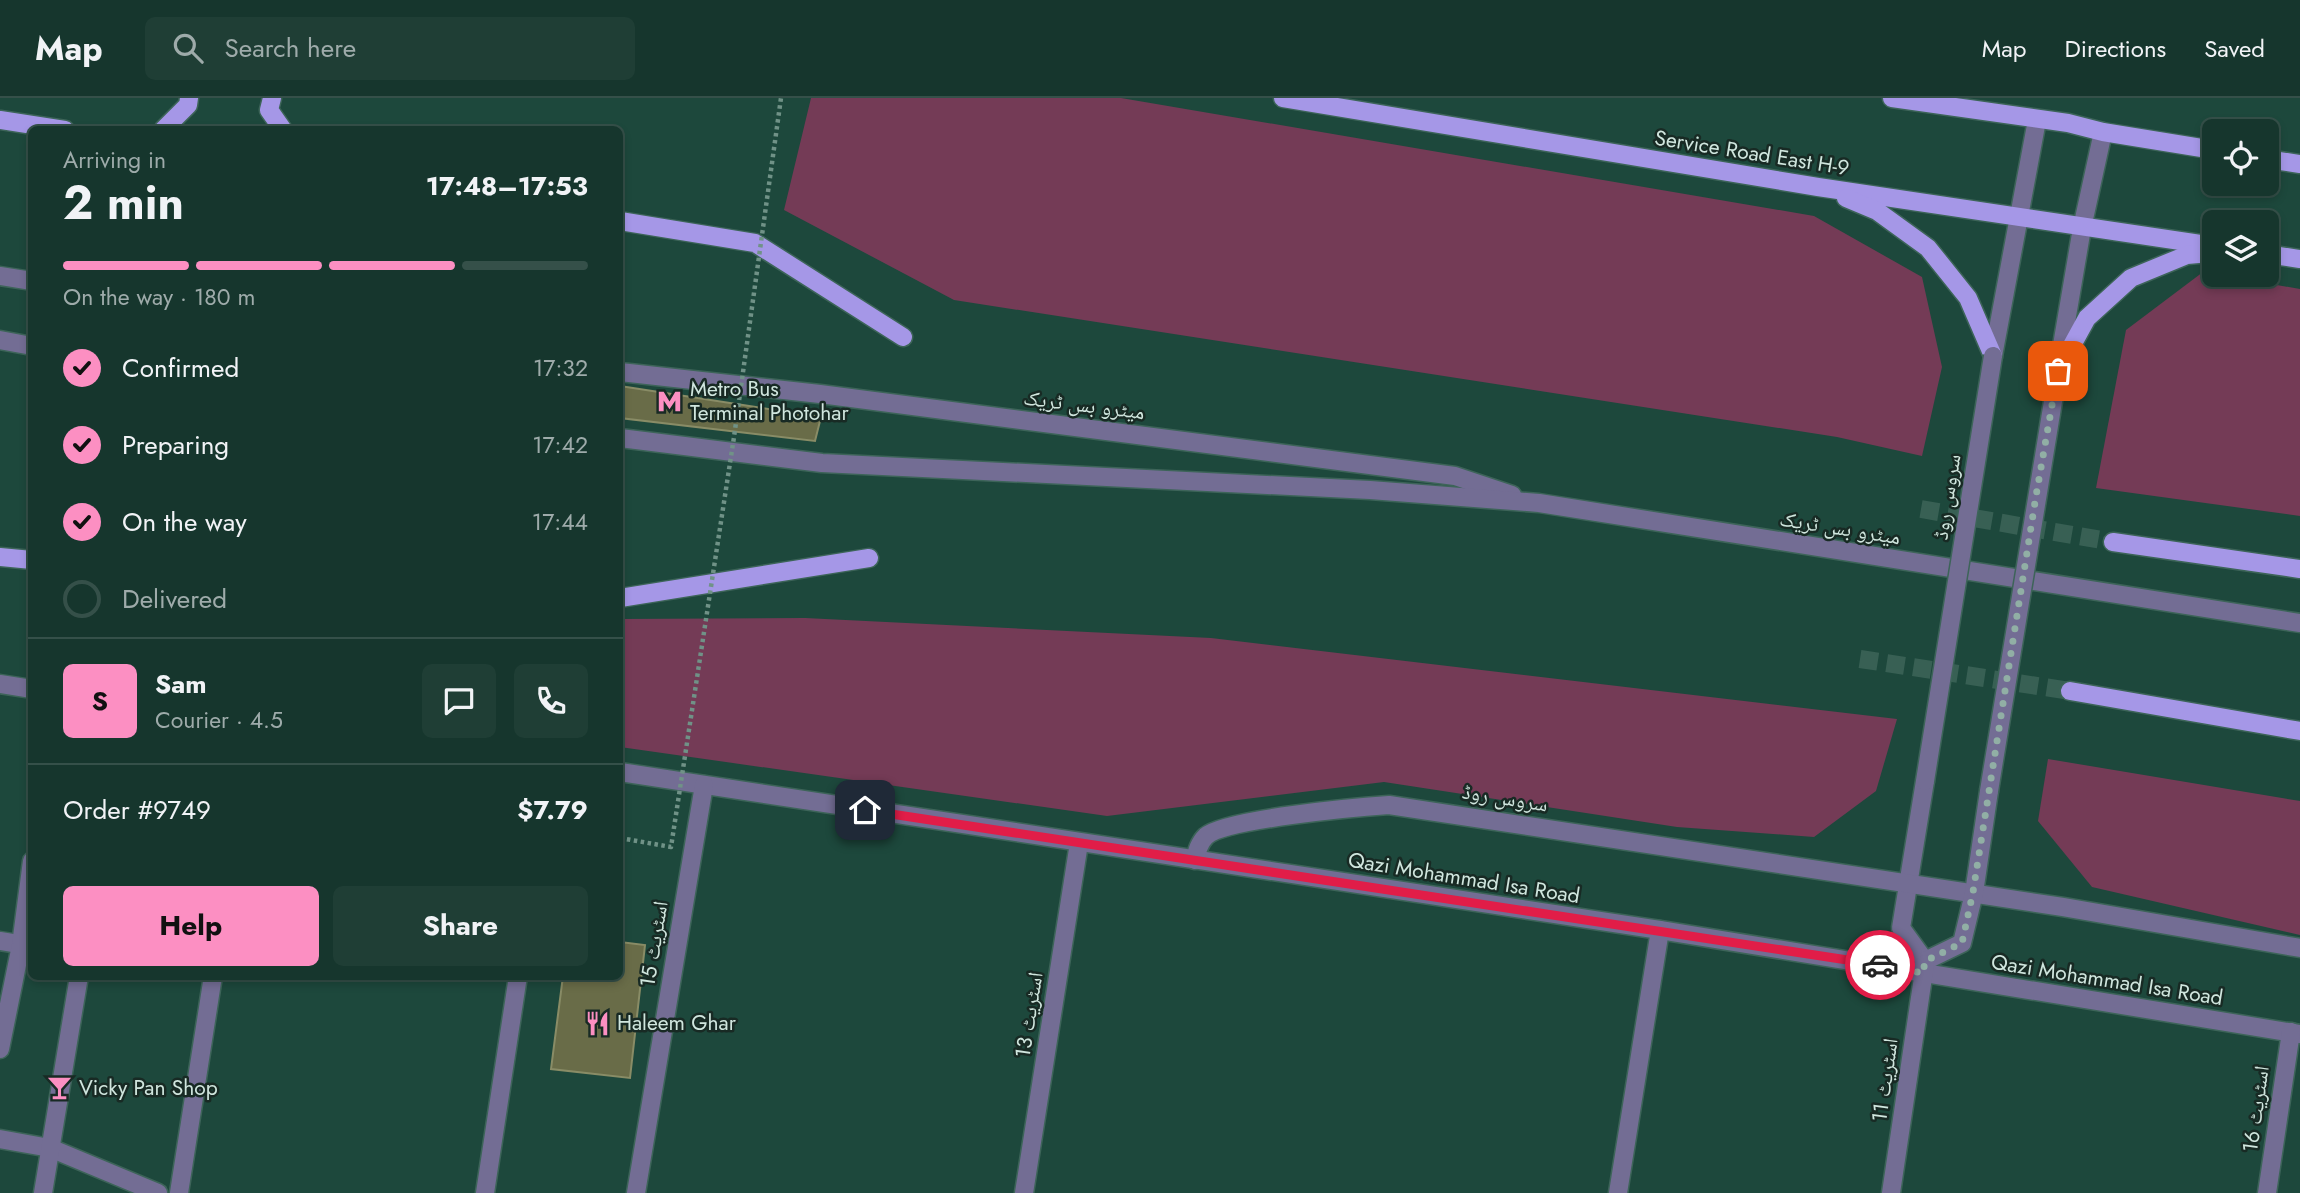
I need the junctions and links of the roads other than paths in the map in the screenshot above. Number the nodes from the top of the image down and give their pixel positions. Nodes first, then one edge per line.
1 (189, 98) edge
2 (272, 98) edge
3 (1283, 98) edge
4 (1892, 98) edge
5 (0, 120) edge
6 (2037, 120) junction
7 (39, 126) edge
8 (167, 126) edge
9 (281, 126) edge
10 (2103, 132) junction
11 (2202, 148) edge
12 (2279, 161) edge
13 (2300, 164) edge
14 (1818, 187) junction
15 (2018, 217) junction
16 (623, 221) edge
17 (2082, 228) junction
18 (2202, 244) edge
19 (2202, 254) edge
20 (2279, 256) edge
21 (2300, 259) edge
22 (0, 276) edge
23 (28, 280) edge
24 (903, 337) dead end
25 (0, 340) edge
26 (28, 345) edge
27 (1993, 356) junction
28 (2058, 371) junction
29 (623, 372) edge
30 (623, 438) edge
31 (1538, 503) junction
32 (2113, 542) tunnel mouth
33 (0, 557) edge
34 (869, 558) dead end
35 (28, 560) edge
36 (2300, 569) edge
37 (623, 598) edge
38 (2300, 623) edge
39 (0, 684) edge
40 (28, 688) edge
41 (2070, 691) tunnel mouth
42 (2300, 731) edge
43 (623, 772) edge
44 (704, 785) junction
45 (1079, 843) junction
46 (1195, 860) junction
47 (1908, 883) junction
48 (1973, 892) junction
49 (28, 917) edge
50 (1660, 930) junction
51 (0, 941) edge
52 (26, 945) edge
53 (2300, 948) edge
54 (1924, 967) junction
55 (78, 980) edge
56 (212, 980) edge
57 (517, 980) edge
58 (2295, 1033) edge
59 (0, 1049) edge
60 (0, 1139) edge
61 (50, 1147) junction
62 (43, 1193) edge
63 (158, 1193) edge
64 (179, 1193) edge
65 (485, 1193) edge
66 (636, 1193) edge
67 (1024, 1193) edge
68 (1618, 1193) edge
69 (1891, 1193) edge
70 (2267, 1193) edge

1 - 8 main road
2 - 9 main road
3 - 14 main road, Service Road East H-9
4 - 6 main road
5 - 7 main road
6 - 10 main road
6 - 15 street, سروس روڈ
10 - 11 main road
10 - 17 street
12 - 13 main road
14 - 15 main road, Service Road East H-9
14 - 27 main road
15 - 17 main road, Service Road East H-9
15 - 27 street, سروس روڈ
16 - 24 main road
17 - 18 main road, Service Road East H-9
17 - 28 street
19 - 28 main road
20 - 21 main road
22 - 23 street
25 - 26 street
27 - 47 street, سروس روڈ, bridge
28 - 48 street, bridge
29 - 31 street, میٹرو بس ٹریک
30 - 31 street, میٹرو بس ٹریک
31 - 38 street, میٹرو بس ٹریک
32 - 36 main road
33 - 35 main road
34 - 37 main road
39 - 40 street
41 - 42 main road
43 - 44 street, Qazi Mohammad Isa Road
44 - 45 street, Qazi Mohammad Isa Road
44 - 66 street, اسٹریٹ 15
45 - 46 street, Qazi Mohammad Isa Road
45 - 67 street, اسٹریٹ 13
46 - 47 street, سروس روڈ
46 - 50 street, Qazi Mohammad Isa Road
47 - 48 street, سروس روڈ
47 - 54 street, سروس روڈ
48 - 53 street, سروس روڈ
48 - 54 street
49 - 52 street
50 - 54 street, Qazi Mohammad Isa Road
50 - 68 street
51 - 52 street
52 - 59 street
54 - 58 street, Qazi Mohammad Isa Road
54 - 69 street, اسٹریٹ 11
55 - 61 street
56 - 64 street
57 - 65 street
58 - 70 street, اسٹریٹ 16
60 - 61 street
61 - 62 street
61 - 63 street

